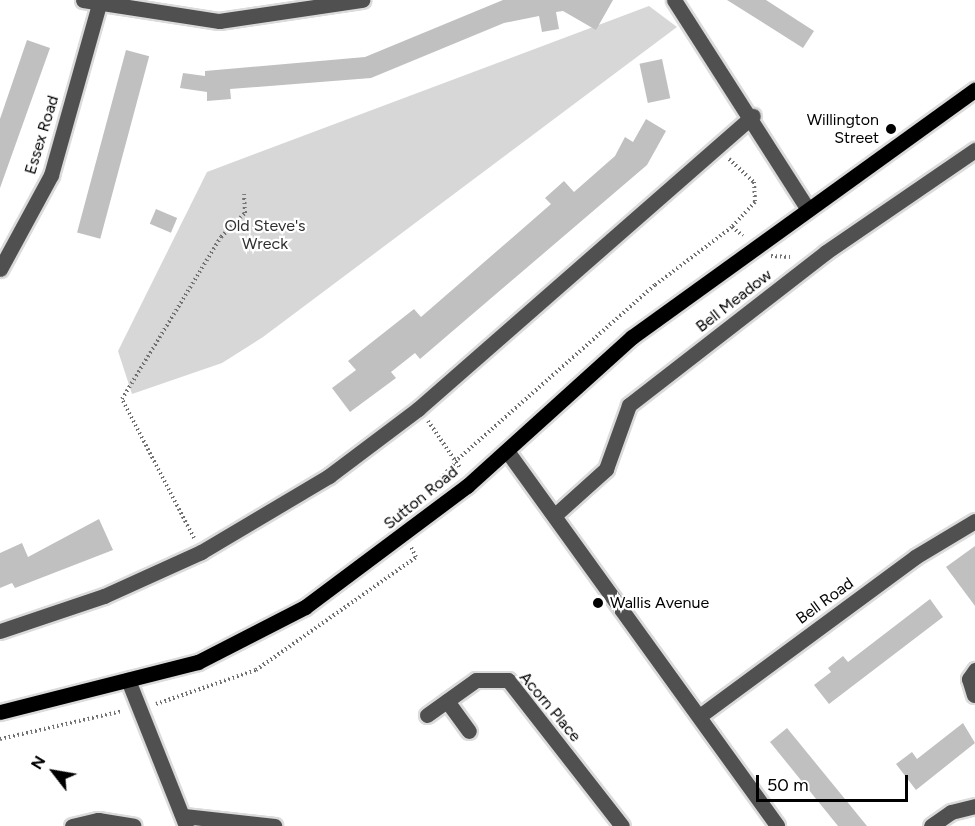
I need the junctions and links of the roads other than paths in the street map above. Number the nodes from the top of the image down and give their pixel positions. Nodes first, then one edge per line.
1 (83, 0) edge
2 (362, 0) edge
3 (674, 0) edge
4 (99, 3) junction
5 (975, 90) edge
6 (753, 116) junction
7 (975, 150) edge
8 (807, 208) junction
9 (0, 269) edge
10 (507, 451) junction
11 (555, 515) junction
12 (975, 521) edge
13 (0, 631) edge
14 (975, 670) edge
15 (128, 680) junction
16 (974, 695) edge
17 (447, 701) junction
18 (0, 712) edge
19 (427, 715) dead end
20 (701, 715) junction
21 (469, 731) dead end
22 (975, 806) edge
23 (185, 821) edge
24 (72, 826) edge
25 (134, 826) edge
26 (274, 826) edge
27 (622, 826) edge
28 (777, 826) edge
29 (931, 826) edge

1 - 4 street
2 - 4 street
3 - 6 street
4 - 9 street, Essex Road
5 - 8 main road, Sutton Road
6 - 8 street
6 - 13 street
7 - 11 street, Bell Meadow
8 - 10 main road, Sutton Road
10 - 11 street
10 - 15 main road, Sutton Road
11 - 20 street
12 - 20 street, Bell Road
14 - 16 street
15 - 18 main road, Sutton Road
15 - 23 street
17 - 19 street, Acorn Place
17 - 21 street
17 - 27 street, Acorn Place
20 - 28 street
22 - 29 street
23 - 26 street
24 - 25 street

